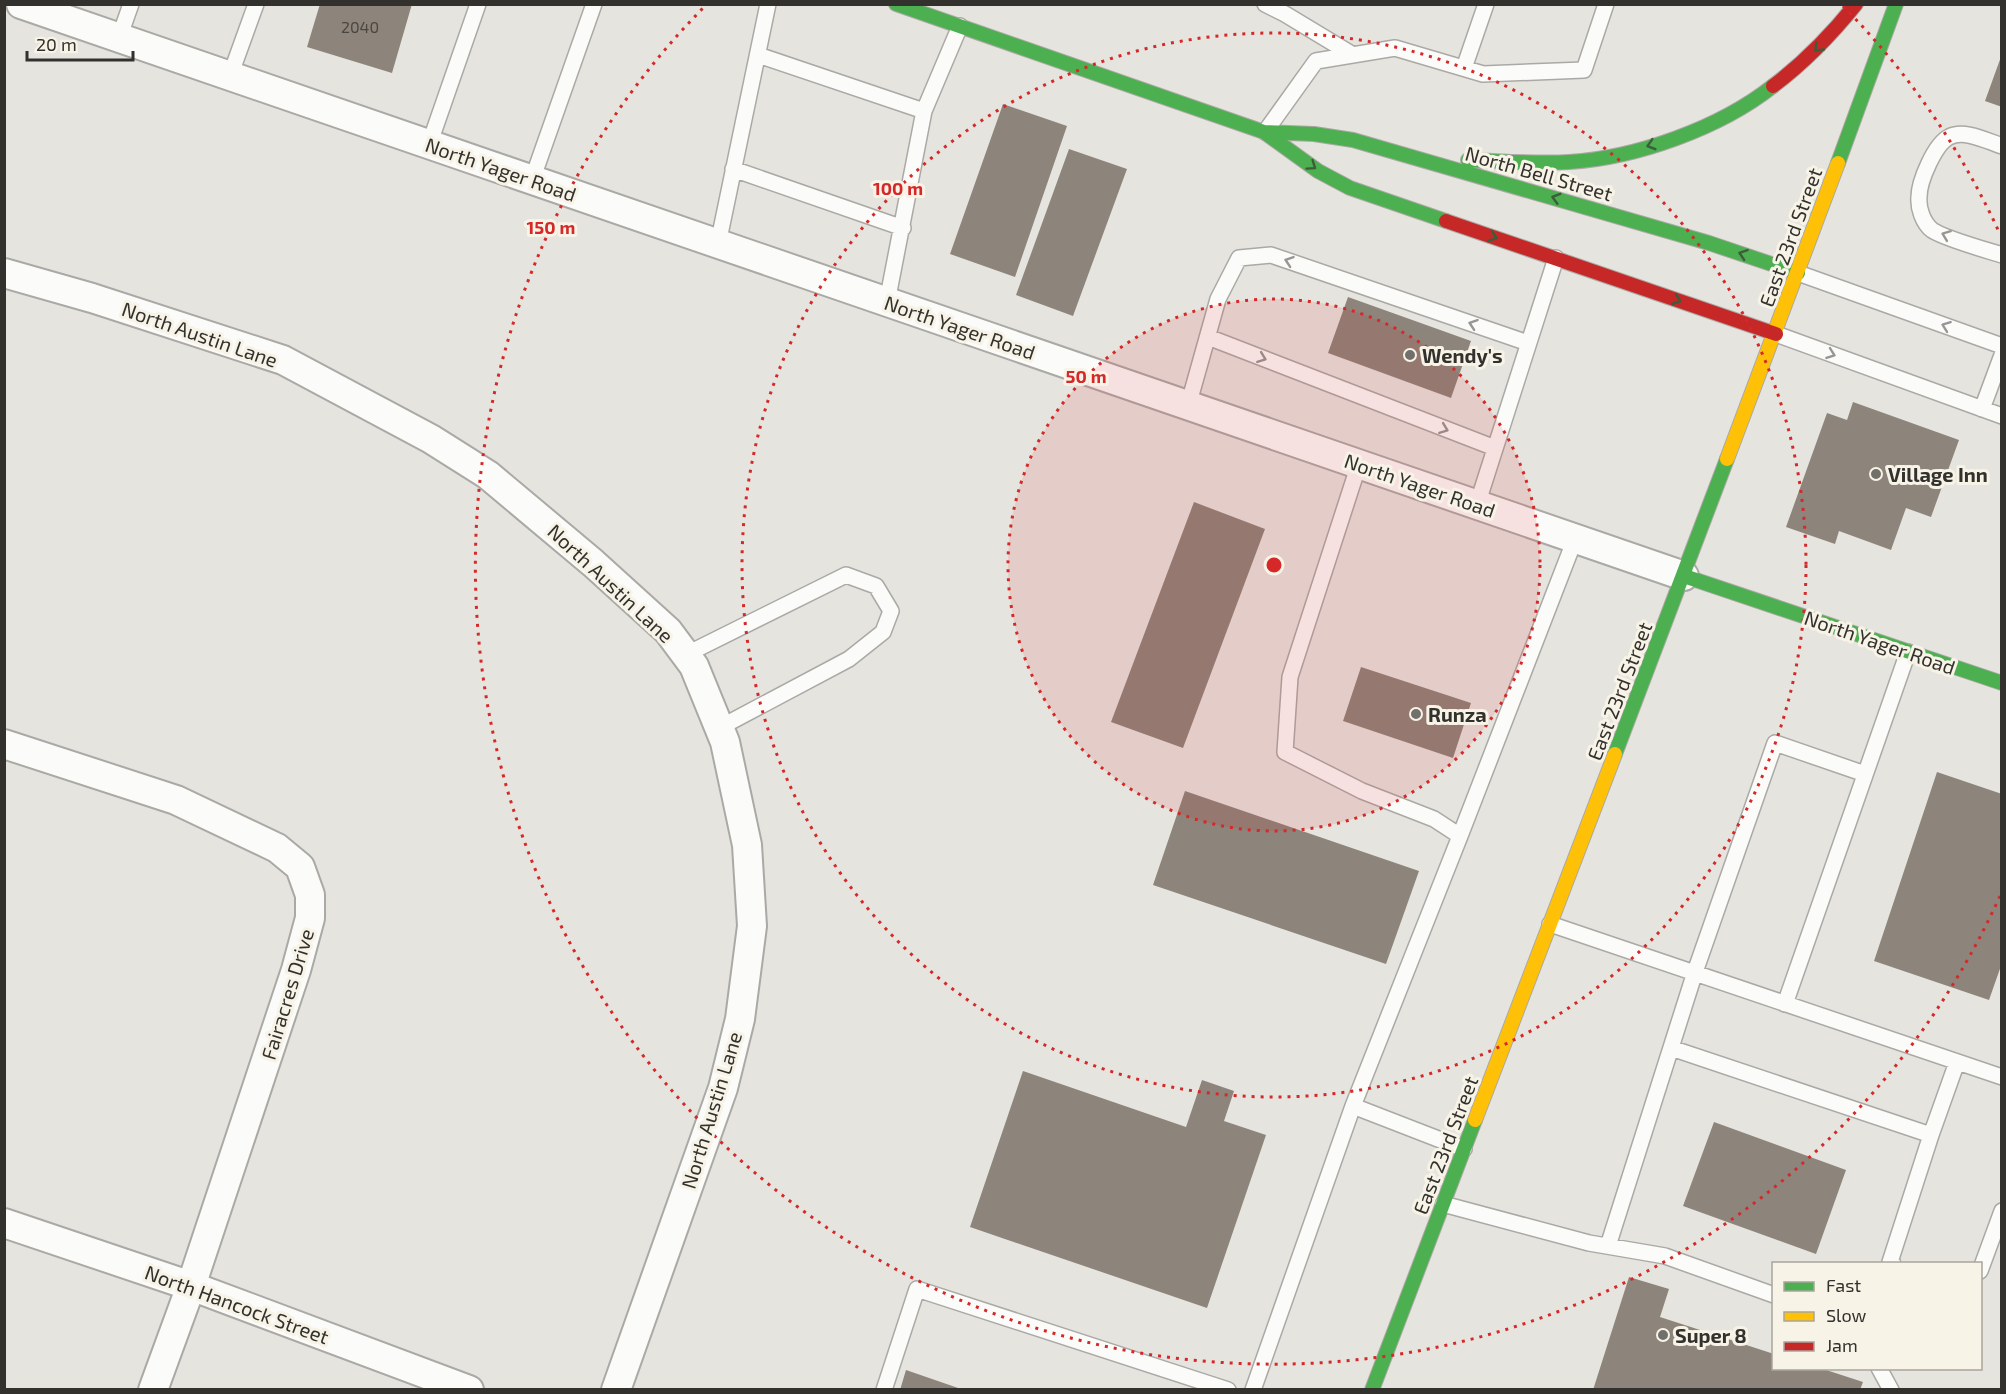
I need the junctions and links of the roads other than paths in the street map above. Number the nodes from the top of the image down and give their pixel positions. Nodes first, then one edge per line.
1 (21, 4) edge
2 (131, 4) edge
3 (256, 4) edge
4 (478, 4) edge
5 (594, 4) edge
6 (768, 4) edge
7 (896, 4) edge
8 (1264, 4) edge
9 (1486, 4) edge
10 (1606, 4) edge
11 (1856, 4) edge
12 (1896, 4) edge
13 (960, 26) junction
14 (119, 38) junction
15 (758, 55) junction
16 (1353, 55) junction
17 (1464, 68) junction
18 (230, 76) junction
19 (924, 111) junction
20 (1264, 132) junction
21 (429, 145) junction
22 (2001, 146) edge
23 (1418, 158) junction
24 (733, 169) junction
25 (532, 180) junction
26 (903, 228) junction
27 (717, 244) junction
28 (2001, 255) edge
29 (1556, 258) junction
30 (4, 273) edge
31 (1798, 273) junction
32 (887, 302) junction
33 (1776, 334) junction
34 (1208, 337) junction
35 (1528, 343) junction
36 (2001, 346) edge
37 (2001, 355) edge
38 (1188, 406) junction
39 (1982, 409) junction
40 (2001, 416) edge
41 (1495, 448) junction
42 (1359, 464) junction
43 (1477, 505) junction
44 (1575, 539) junction
45 (1684, 576) junction
46 (1908, 652) junction
47 (685, 655) junction
48 (2001, 683) edge
49 (719, 728) junction
50 (4, 744) edge
51 (1865, 774) junction
52 (1460, 836) junction
53 (1550, 924) junction
54 (1695, 972) junction
55 (1785, 1004) junction
56 (1671, 1048) junction
57 (1957, 1062) junction
58 (2001, 1077) edge
59 (1353, 1106) junction
60 (1931, 1135) junction
61 (1464, 1149) junction
62 (1443, 1204) junction
63 (2001, 1211) edge
64 (4, 1223) edge
65 (1608, 1246) junction
66 (1890, 1262) edge
67 (1982, 1265) edge
68 (191, 1286) junction
69 (1772, 1295) edge
70 (1880, 1370) edge
71 (153, 1389) edge
72 (469, 1389) edge
73 (616, 1389) edge
74 (884, 1389) edge
75 (1228, 1389) edge
76 (1252, 1389) edge
77 (1372, 1389) edge
78 (1891, 1389) edge

1 - 14 street, North Yager Road
2 - 14 lane
3 - 18 lane
4 - 21 lane
5 - 25 lane
6 - 15 lane
7 - 13 main road, North Bell Street
8 - 16 lane
9 - 17 lane
10 - 17 lane
11 -> 23 main road
12 - 31 main road, East 23rd Street
13 - 19 lane
13 - 20 main road, North Bell Street
14 - 18 street, North Yager Road
15 - 19 lane
15 - 24 lane
16 - 17 lane
16 - 20 lane
18 - 21 street, North Yager Road
19 - 26 lane
20 - 23 main road, North Bell Street
20 -> 29 main road, North Bell Street
21 - 25 street, North Yager Road
28 -> 22 lane
31 -> 23 main road, North Bell Street
24 - 26 lane
24 - 27 lane
25 - 27 street, North Yager Road
26 - 32 lane
27 - 32 street, North Yager Road
29 -> 33 main road, North Bell Street
29 - 35 lane
30 - 47 street, North Austin Lane
31 - 33 main road, East 23rd Street
36 -> 31 lane
32 - 38 street, North Yager Road
33 -> 39 lane
33 - 45 main road, East 23rd Street
35 -> 34 lane
34 - 38 lane
34 -> 41 lane
35 - 41 lane
37 - 39 lane
38 - 42 street, North Yager Road
39 - 40 lane
41 - 43 lane
42 - 43 street, North Yager Road
42 - 52 lane
43 - 44 street, North Yager Road
44 - 45 street, North Yager Road
44 - 52 lane
45 - 46 main road, North Yager Road
45 - 53 main road, East 23rd Street
46 - 48 main road, North Yager Road
46 - 51 lane
47 - 49 street, North Austin Lane
47 - 49 lane
49 - 73 street, North Austin Lane
50 - 68 street, Fairacres Drive
51 - 54 lane
51 - 55 lane
52 - 59 lane
53 - 54 lane
53 - 61 main road, East 23rd Street
54 - 55 lane
54 - 56 lane
55 - 57 lane
56 - 60 lane
56 - 65 lane
57 - 58 lane
57 - 60 lane
59 - 61 lane
59 - 76 lane
60 - 66 lane
61 - 62 main road, East 23rd Street
62 - 65 lane
62 - 77 main road, East 23rd Street
63 - 67 lane
64 - 68 street, North Hancock Street
65 - 69 lane
68 - 71 street, Fairacres Drive
68 - 72 street, North Hancock Street
70 - 78 lane
74 - 75 lane

